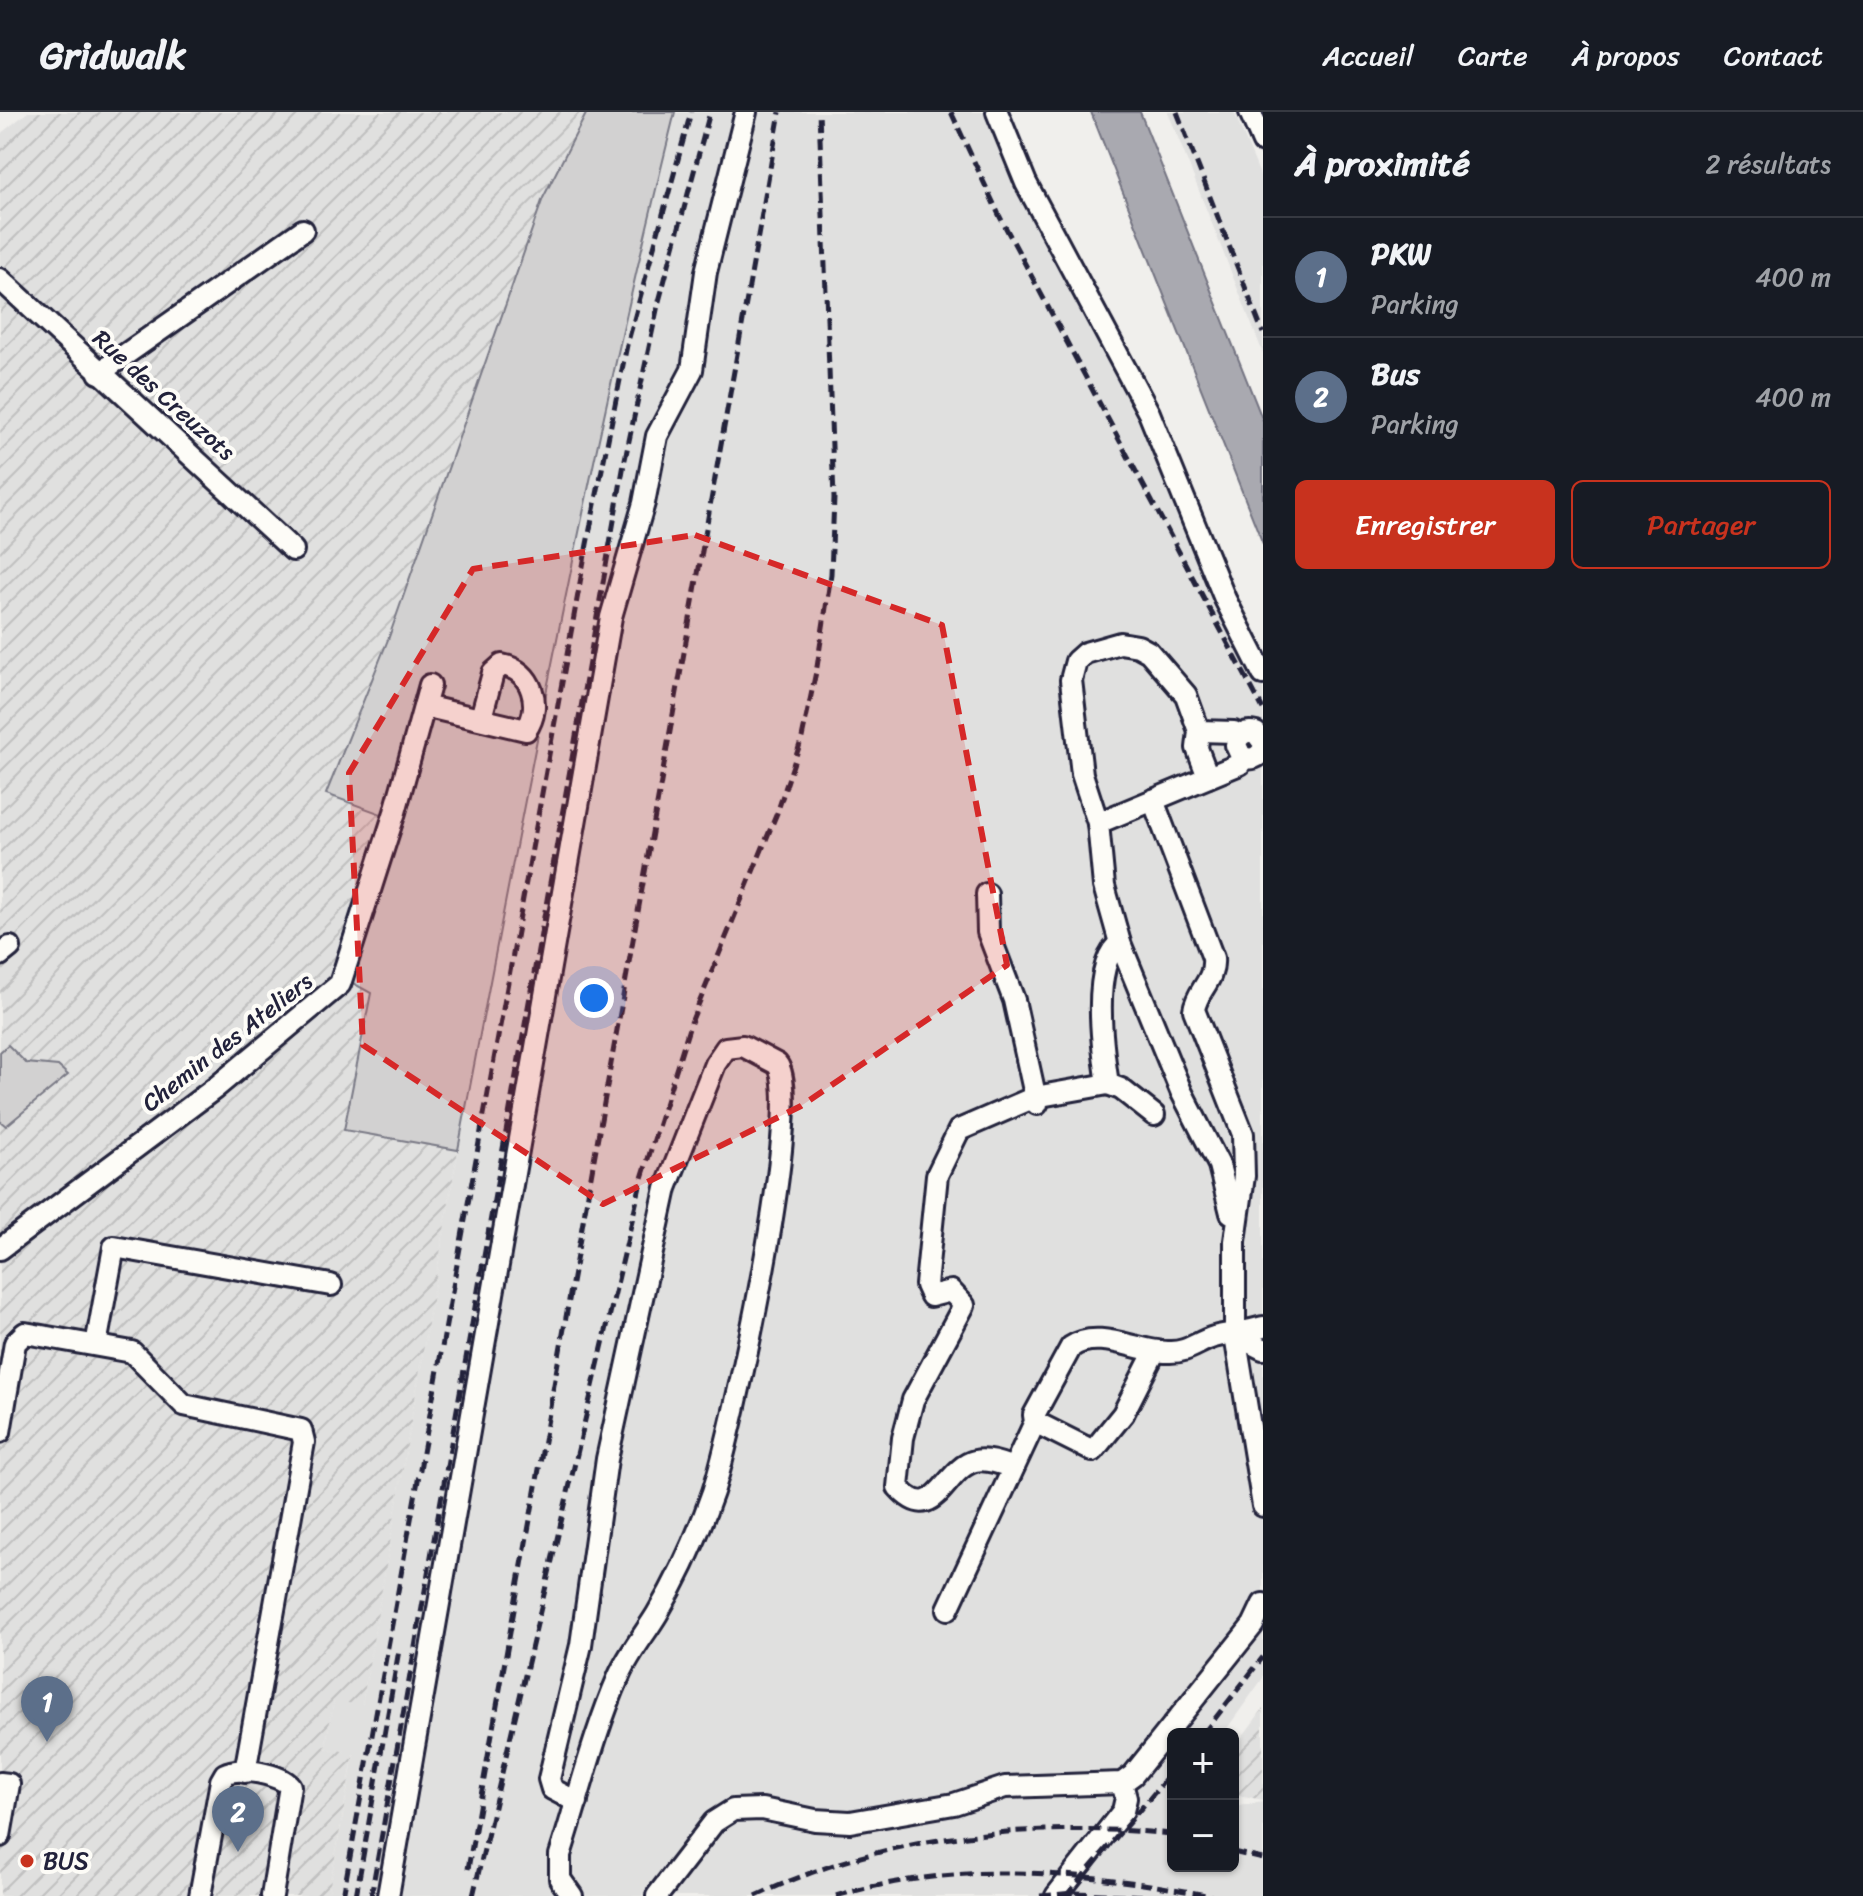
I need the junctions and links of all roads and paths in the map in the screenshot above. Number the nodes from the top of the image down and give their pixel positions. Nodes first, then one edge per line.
1 (746, 112) edge
2 (997, 112) edge
3 (1250, 112) edge
4 (1263, 142) edge
5 (303, 230) dead end
6 (0, 279) edge
7 (99, 373) junction
8 (293, 550) dead end
9 (1263, 674) edge
10 (430, 685) dead end
11 (424, 706) junction
12 (481, 718) dead end
13 (1199, 731) junction
14 (1240, 736) junction
15 (1263, 742) edge
16 (1263, 749) edge
17 (1243, 757) junction
18 (1208, 777) junction
19 (1153, 800) junction
20 (1098, 823) junction
21 (987, 894) dead end
22 (1120, 943) junction
23 (1108, 1084) junction
24 (1036, 1101) junction
25 (1154, 1115) dead end
26 (1235, 1241) junction
27 (0, 1249) edge
28 (331, 1285) dead end
29 (1263, 1327) edge
30 (1235, 1335) junction
31 (96, 1345) junction
32 (1263, 1349) edge
33 (1155, 1351) junction
34 (1035, 1422) junction
35 (0, 1432) edge
36 (1013, 1468) junction
37 (1263, 1506) edge
38 (1263, 1604) edge
39 (948, 1609) dead end
40 (245, 1772) junction
41 (0, 1783) edge
42 (1122, 1783) junction
43 (577, 1802) junction
44 (0, 1836) edge
45 (200, 1896) edge
46 (272, 1896) edge
47 (388, 1896) edge
48 (572, 1896) edge
49 (657, 1896) edge
50 (1056, 1896) edge

1 - 47 street
2 - 9 street
3 - 4 street
5 - 7 street
6 - 7 street, Rue des Creuzots
7 - 8 street, Rue des Creuzots
10 - 11 street, Chemin des Ateliers
11 - 12 street
11 - 27 street, Chemin des Ateliers
13 - 14 street
13 - 18 street
13 - 20 street
14 - 15 street
14 - 17 street
16 - 17 street
17 - 18 street
18 - 19 street
19 - 20 street
19 - 26 street
20 - 22 street
21 - 24 street
22 - 23 street
22 - 26 street
23 - 24 street
23 - 25 street
24 - 36 street
26 - 30 street
28 - 31 street
29 - 30 street
30 - 32 street
30 - 33 street
30 - 37 street
31 - 35 street
31 - 40 street
33 - 34 street
33 - 34 street
34 - 36 street
36 - 39 street
38 - 42 street
40 - 45 street
40 - 46 street
41 - 44 street
42 - 49 street
42 - 50 street
43 - 43 street
43 - 48 street

